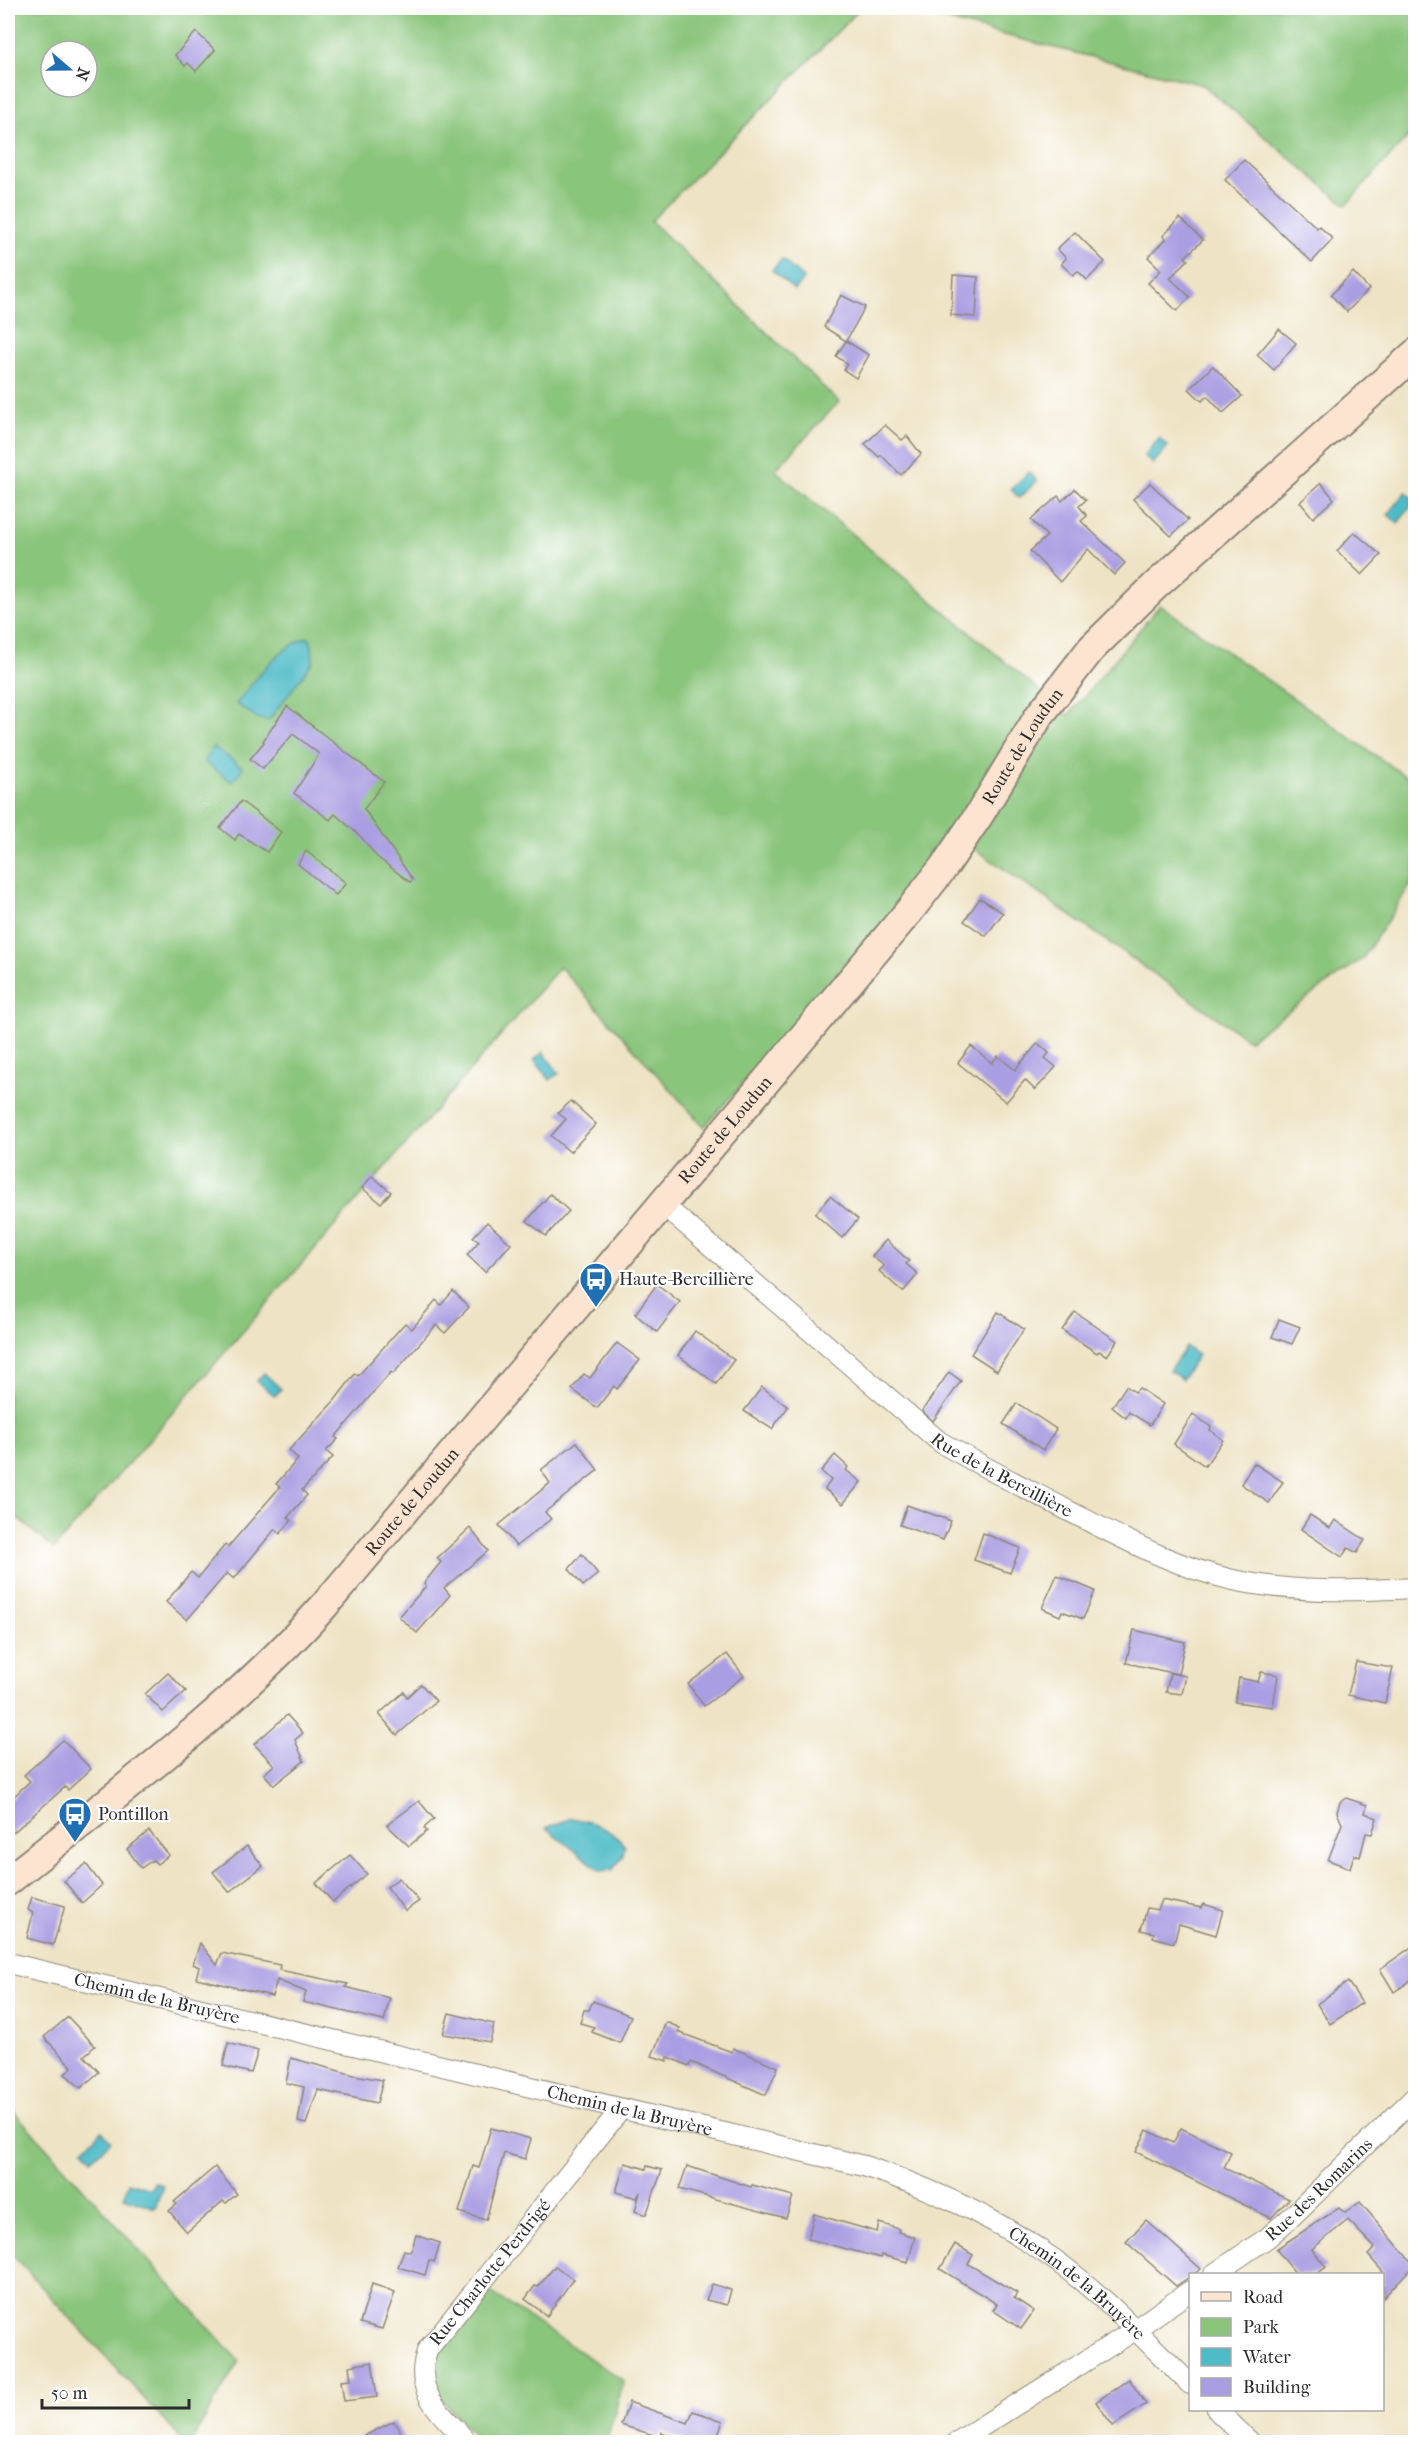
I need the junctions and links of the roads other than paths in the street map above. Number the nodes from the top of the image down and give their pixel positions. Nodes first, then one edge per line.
1 (1416, 353) edge
2 (662, 1204) junction
3 (1416, 1588) edge
4 (8, 1881) edge
5 (8, 1963) edge
6 (1416, 2096) edge
7 (621, 2109) junction
8 (1216, 2273) edge
9 (1189, 2292) edge
10 (1135, 2330) junction
11 (1189, 2382) edge
12 (1219, 2411) edge
13 (467, 2442) edge
14 (957, 2442) edge
15 (1250, 2442) edge

1 - 2 main road, Route de Loudun
2 - 3 street, Rue de la Bercillière
2 - 4 main road, Route de Loudun
5 - 7 street, Chemin de la Bruyère
6 - 8 street, Rue des Romarins
7 - 10 street, Chemin de la Bruyère
7 - 13 street, Rue Charlotte Perdrigé
9 - 10 street
10 - 11 street, Chemin de la Bruyère
10 - 14 street
12 - 15 street

